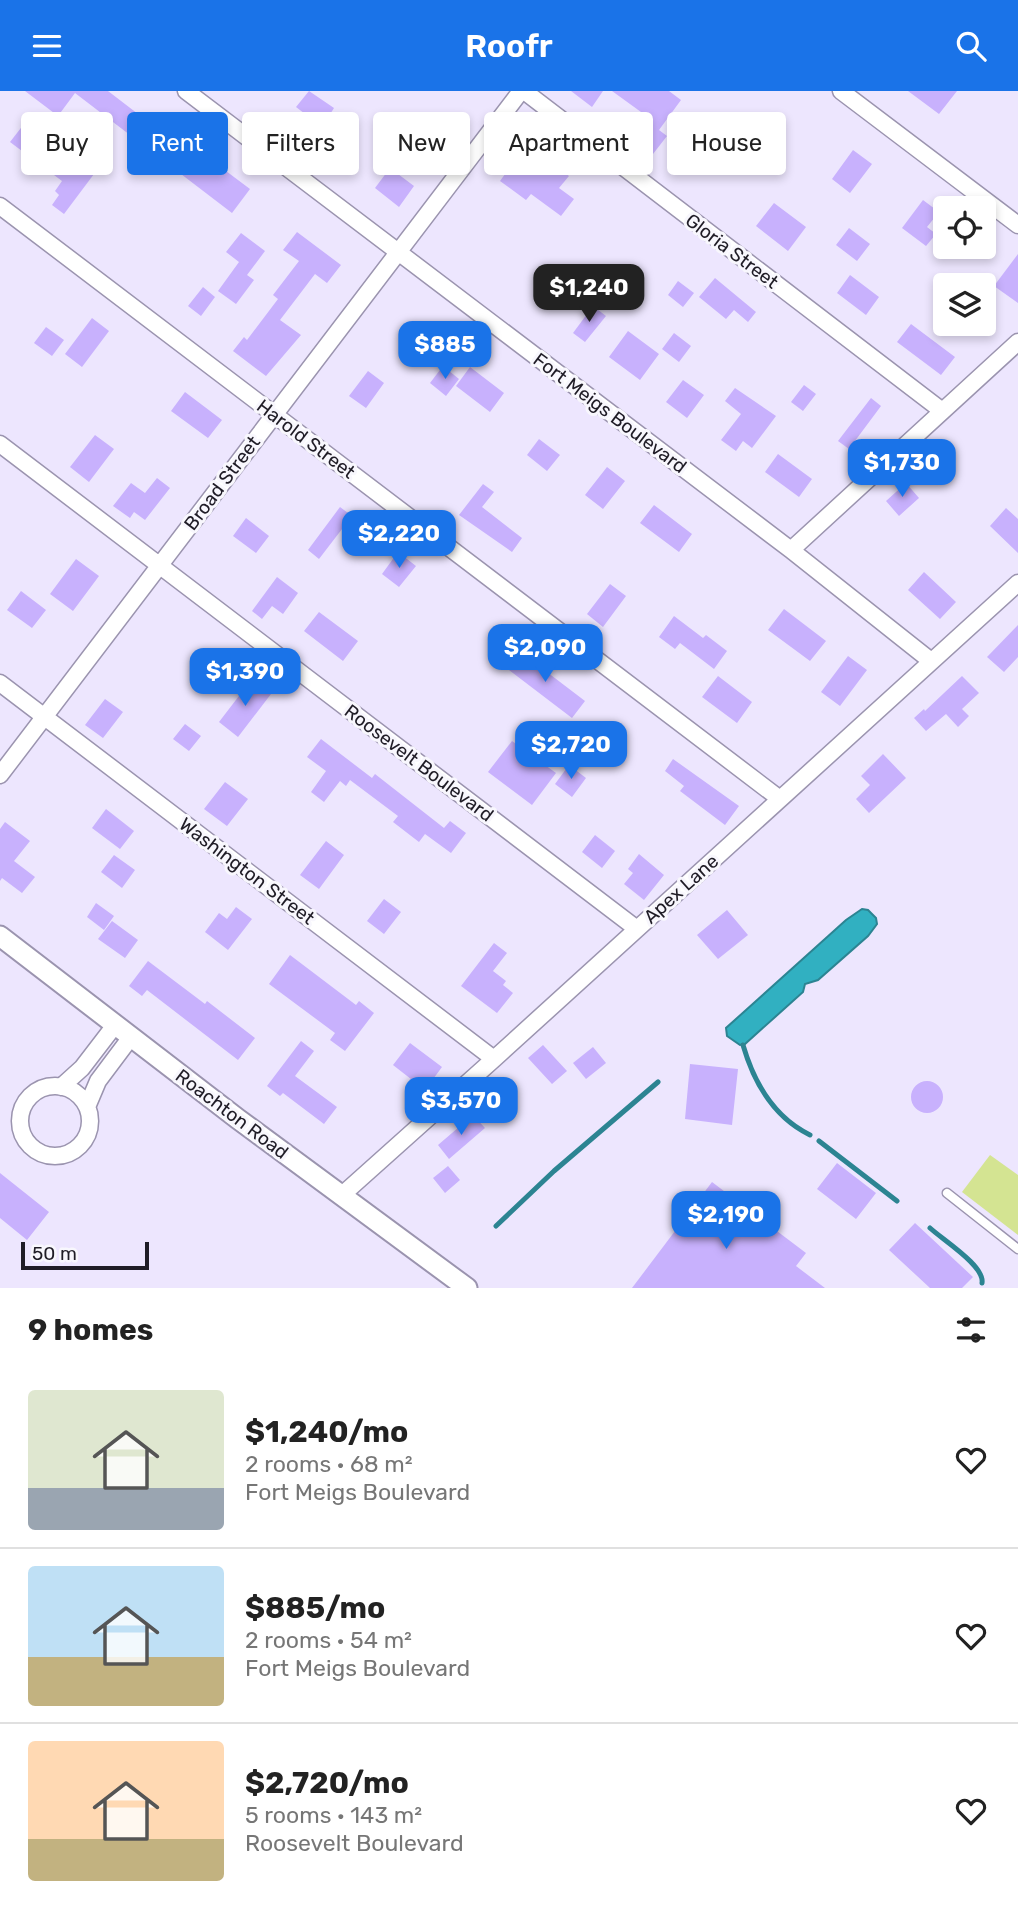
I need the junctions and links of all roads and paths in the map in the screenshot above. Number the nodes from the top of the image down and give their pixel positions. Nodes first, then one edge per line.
1 (186, 91) edge
2 (522, 91) edge
3 (841, 91) edge
4 (0, 206) edge
5 (1018, 226) edge
6 (398, 252) junction
7 (1018, 342) edge
8 (941, 410) junction
9 (275, 415) junction
10 (0, 444) edge
11 (790, 550) junction
12 (159, 566) junction
13 (1018, 583) edge
14 (931, 661) junction
15 (0, 683) edge
16 (44, 716) junction
17 (0, 775) edge
18 (780, 799) junction
19 (637, 929) junction
20 (0, 936) edge
21 (123, 1031) junction
22 (494, 1059) junction
23 (61, 1087) junction
24 (87, 1107) junction
25 (947, 1193) dead end
26 (342, 1195) junction
27 (1018, 1249) edge
28 (467, 1288) edge

1 - 6 street, Fort Meigs Boulevard
2 - 6 street, Broad Street
2 - 8 street, Gloria Street
3 - 5 street
4 - 9 street, Harold Street
6 - 9 street, Broad Street
6 - 11 street, Fort Meigs Boulevard
7 - 8 street
8 - 11 street
9 - 12 street, Broad Street
9 - 18 street, Harold Street
10 - 12 street, Roosevelt Boulevard
11 - 14 street, Fort Meigs Boulevard
12 - 16 street, Broad Street
12 - 19 street, Roosevelt Boulevard
13 - 14 street, Apex Lane
14 - 18 street, Apex Lane
15 - 16 street, Washington Street
16 - 17 street, Broad Street
16 - 22 street, Washington Street
18 - 19 street, Apex Lane
19 - 22 street, Apex Lane
20 - 21 street, Roachton Road
21 - 23 street
21 - 24 street
21 - 26 street, Roachton Road
22 - 26 street, Apex Lane
23 - 24 street
23 - 24 street
25 - 27 lane
26 - 28 street, Roachton Road

